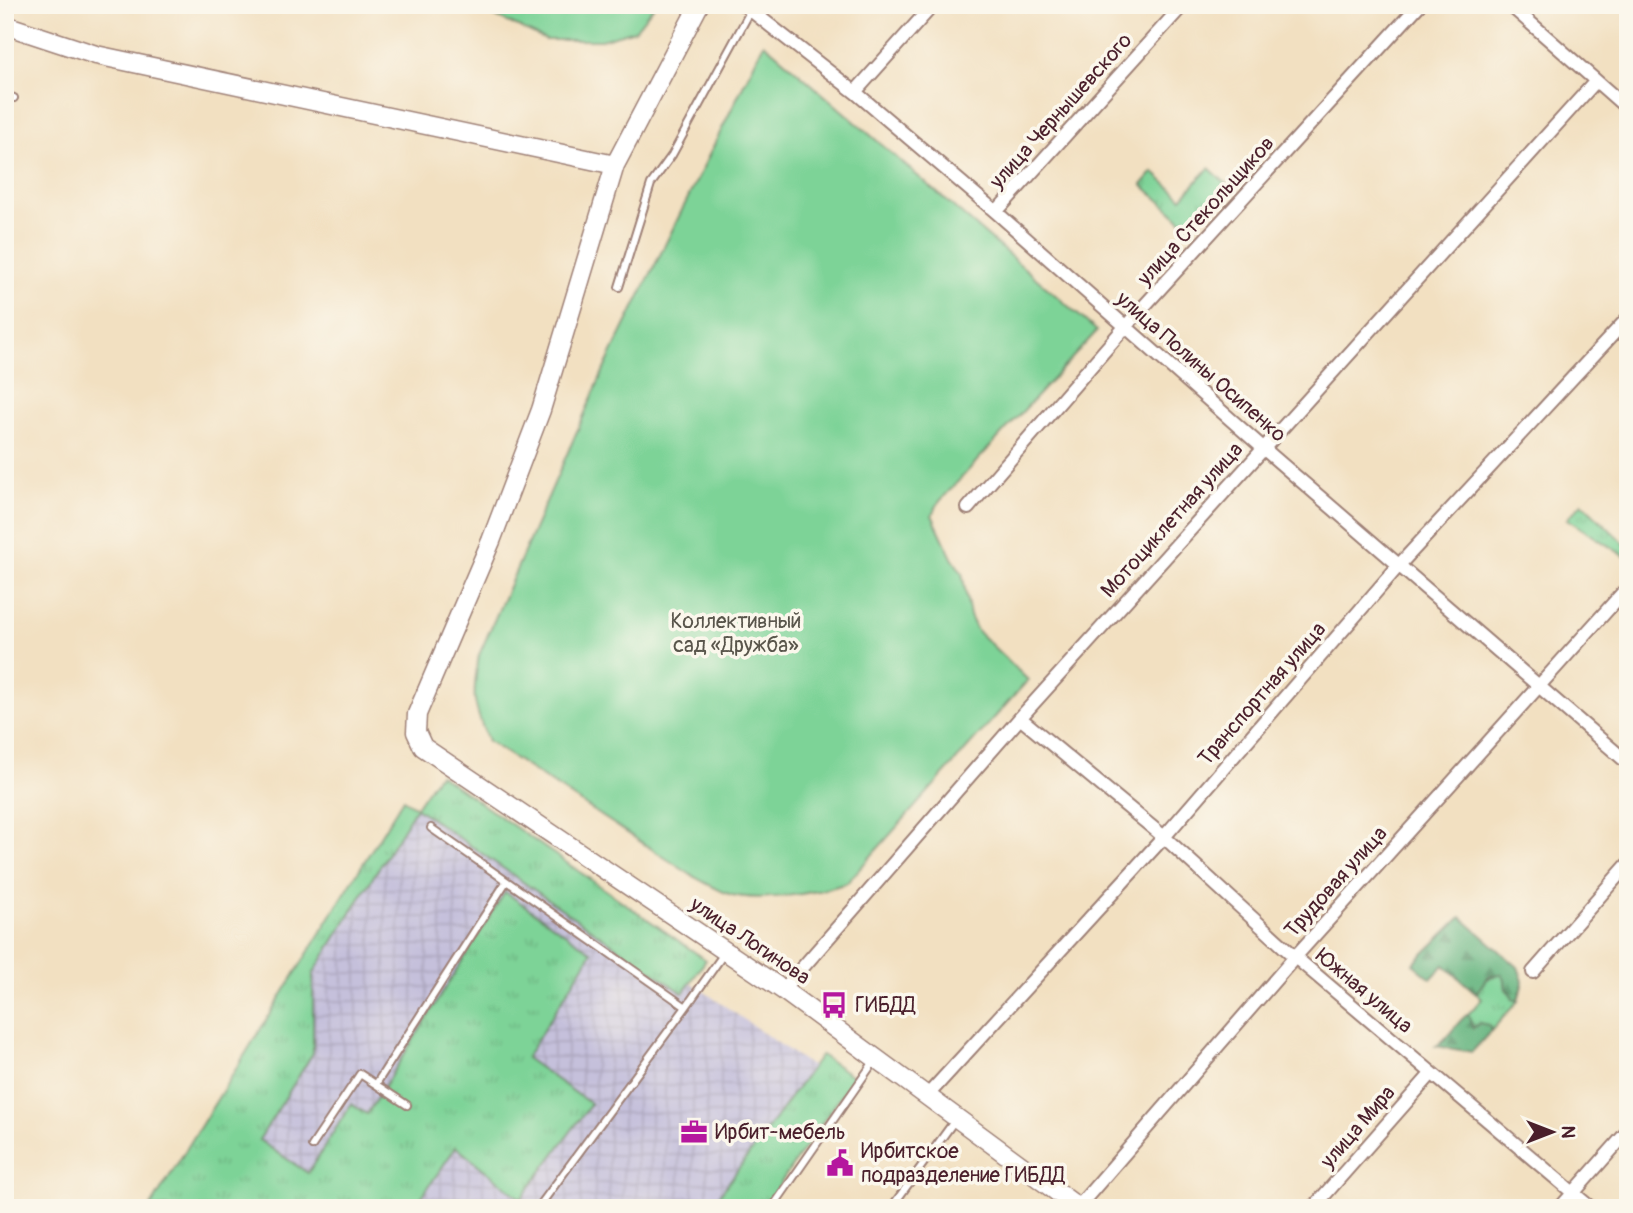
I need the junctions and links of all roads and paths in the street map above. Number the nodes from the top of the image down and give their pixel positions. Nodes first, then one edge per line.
1 (699, 5) edge
2 (933, 5) edge
3 (1182, 5) edge
4 (1419, 5) edge
5 (1510, 5) edge
6 (750, 7) edge
7 (5, 25) edge
8 (1596, 81) junction
9 (855, 92) junction
10 (5, 94) edge
11 (14, 98) dead end
12 (1628, 109) edge
13 (615, 165) junction
14 (996, 212) junction
15 (619, 286) dead end
16 (1628, 318) edge
17 (1125, 327) junction
18 (1264, 448) junction
19 (968, 508) dead end
20 (1400, 564) junction
21 (1628, 587) edge
22 (1539, 685) junction
23 (1020, 718) junction
24 (1628, 763) edge
25 (431, 828) dead end
26 (1164, 837) junction
27 (1628, 864) edge
28 (506, 882) junction
29 (725, 951) junction
30 (1295, 957) junction
31 (1533, 972) dead end
32 (783, 990) junction
33 (686, 1007) junction
34 (876, 1058) junction
35 (1432, 1073) junction
36 (376, 1084) junction
37 (926, 1097) junction
38 (407, 1105) dead end
39 (956, 1118) junction
40 (1628, 1130) edge
41 (312, 1146) dead end
42 (1573, 1192) junction
43 (1078, 1207) edge
44 (538, 1208) edge
45 (772, 1208) edge
46 (891, 1208) edge
47 (1313, 1208) edge
48 (1560, 1208) edge
49 (1591, 1208) edge

1 - 13 street
2 - 9 street
3 - 14 street, улица Чернышевского
4 - 17 street, улица Стекольщиков
5 - 8 street
6 - 9 street, улица Полины Осипенко
6 - 15 lane
7 - 13 street
8 - 12 street
8 - 18 street, Мотоциклетная улица
9 - 14 street, улица Полины Осипенко
10 - 11 lane
13 - 29 street, улица Логинова
14 - 17 street, улица Полины Осипенко
16 - 20 street, Транспортная улица
17 - 18 street, улица Полины Осипенко
17 - 19 street, улица Стекольщиков
18 - 20 street, улица Полины Осипенко
18 - 23 street, Мотоциклетная улица
20 - 22 street, улица Полины Осипенко
20 - 26 street, Транспортная улица
21 - 22 street, Трудовая улица
22 - 24 street, улица Полины Осипенко
22 - 30 street, Трудовая улица
23 - 26 street, Южная улица
23 - 32 street, Мотоциклетная улица
25 - 28 lane
26 - 30 street, Южная улица
26 - 37 street, Транспортная улица
27 - 31 street
28 - 33 lane
28 - 36 lane
29 - 32 street, улица Логинова
29 - 33 lane
30 - 35 street, Южная улица
30 - 43 street, Трудовая улица
32 - 34 street, улица Логинова
33 - 44 lane
34 - 37 street, улица Логинова
34 - 45 lane
35 - 42 street, Южная улица
35 - 47 street, улица Мира
36 - 38 lane
36 - 41 lane
37 - 39 street, улица Логинова
39 - 43 street, улица Логинова
39 - 46 lane
40 - 42 street
42 - 48 street
42 - 49 street, Южная улица

